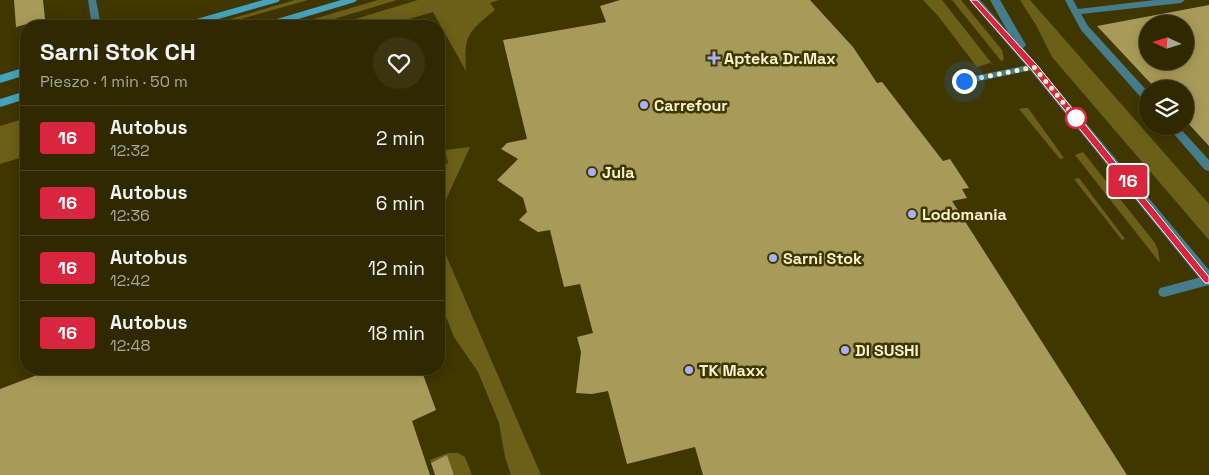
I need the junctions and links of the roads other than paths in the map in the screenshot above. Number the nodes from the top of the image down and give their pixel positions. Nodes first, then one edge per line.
1 (92, 0) edge
2 (275, 0) edge
3 (352, 0) edge
4 (974, 0) edge
5 (995, 0) edge
6 (1069, 0) edge
7 (1181, 0) edge
8 (1074, 12) junction
9 (96, 20) edge
10 (204, 20) edge
11 (284, 20) edge
12 (1034, 67) junction
13 (20, 73) edge
14 (0, 79) edge
15 (964, 81) dead end
16 (1139, 88) edge
17 (20, 98) edge
18 (0, 103) edge
19 (1180, 135) edge
20 (1209, 167) edge
21 (1209, 280) edge
22 (1164, 292) dead end

1 - 9 lane
2 - 10 main road
3 - 11 main road
4 - 12 street
5 - 12 street
6 - 8 lane
7 - 8 lane
8 - 16 lane
12 - 15 lane
12 - 21 street
13 - 14 main road
17 - 18 main road
19 - 20 lane
21 - 22 lane

